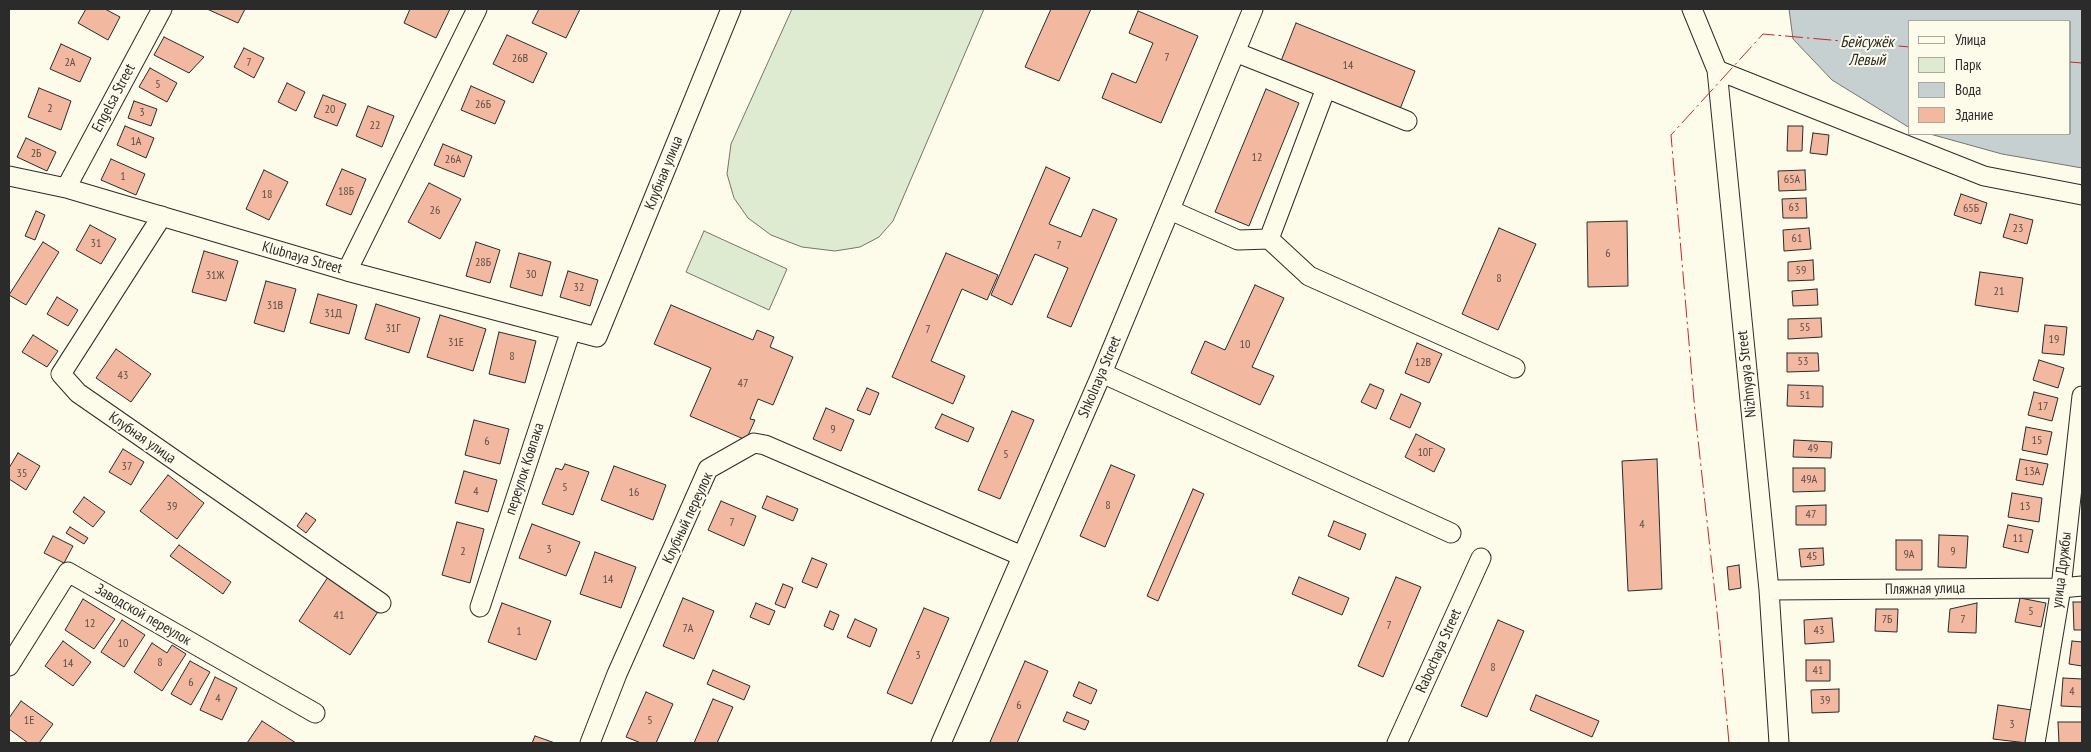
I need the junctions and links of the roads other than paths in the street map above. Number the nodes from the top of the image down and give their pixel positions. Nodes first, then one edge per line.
1 (162, 9) edge
2 (477, 9) edge
3 (731, 9) edge
4 (1253, 9) edge
5 (1692, 9) edge
6 (1235, 52) junction
7 (1717, 70) junction
8 (1326, 88) junction
9 (1407, 121) dead end
10 (9, 176) edge
11 (66, 188) junction
12 (2082, 195) edge
13 (1170, 210) junction
14 (162, 216) junction
15 (1269, 239) junction
16 (347, 271) junction
17 (571, 330) junction
18 (1515, 368) dead end
19 (1102, 374) junction
20 (2082, 396) edge
21 (1451, 533) dead end
22 (1022, 556) junction
23 (1481, 558) dead end
24 (2082, 586) edge
25 (2061, 588) junction
26 (1768, 590) junction
27 (381, 603) dead end
28 (480, 607) dead end
29 (9, 666) edge
30 (315, 714) dead end
31 (590, 743) edge
32 (941, 743) edge
33 (1397, 743) edge
34 (1779, 743) edge
35 (2035, 743) edge

1 - 11 street, Engelsa Street
2 - 16 street
3 - 17 street, Klubnaya Street
4 - 6 street, Shkolnaya Street
5 - 7 street, Nizhnyaya Street
6 - 8 street
6 - 13 street, Shkolnaya Street
7 - 12 street
7 - 26 street, Nizhnyaya Street
8 - 9 street
8 - 15 street
10 - 11 street, Klubnaya Street
11 - 14 street, Klubnaya Street
13 - 15 street
13 - 19 street, Shkolnaya Street
14 - 16 street, Klubnaya Street
14 - 27 street, Клубная улица
15 - 18 street
16 - 17 street, Klubnaya Street
17 - 28 street, переулок Ковпака
19 - 21 street
19 - 22 street, Shkolnaya Street
20 - 25 street, улица Дружбы
22 - 31 street, Клубный переулок
22 - 32 street, Shkolnaya Street
23 - 33 street, Rabochaya Street
24 - 25 street, Пляжная улица
25 - 26 street, Пляжная улица
25 - 35 street, улица Дружбы
26 - 34 street, Nizhnyaya Street
29 - 30 street, Заводской переулок

